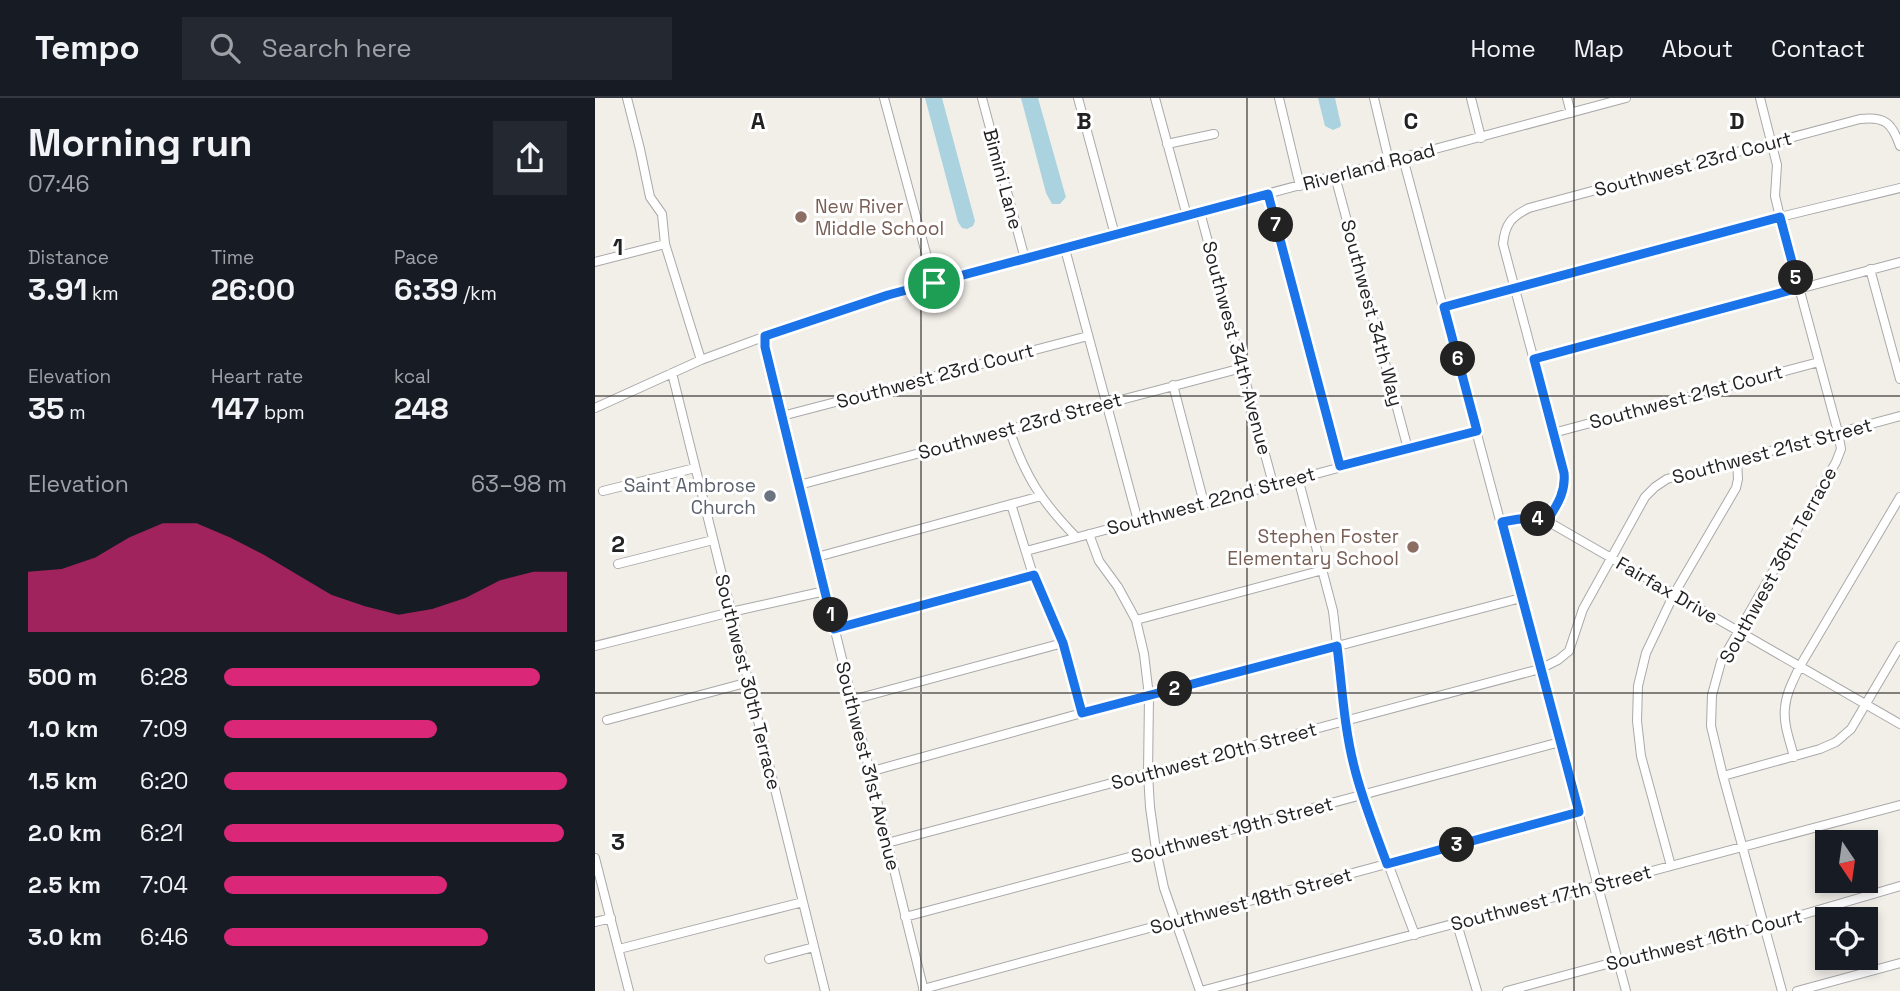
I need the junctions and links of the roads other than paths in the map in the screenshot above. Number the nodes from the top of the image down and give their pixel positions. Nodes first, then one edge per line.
1 (627, 98) edge
2 (884, 98) edge
3 (982, 98) edge
4 (1078, 98) edge
5 (1155, 98) edge
6 (1279, 98) edge
7 (1374, 98) edge
8 (1471, 98) edge
9 (1567, 98) edge
10 (1626, 98) edge
11 (1760, 98) edge
12 (1571, 113) junction
13 (1214, 134) dead end
14 (1481, 138) junction
15 (1772, 143) junction
16 (1167, 144) junction
17 (1900, 146) edge
18 (1403, 158) junction
19 (1389, 161) junction
20 (1335, 176) junction
21 (1300, 186) junction
22 (1900, 188) edge
23 (1268, 194) junction
24 (1200, 212) junction
25 (1187, 216) junction
26 (1780, 217) junction
27 (1115, 235) junction
28 (665, 244) junction
29 (1065, 249) junction
30 (1025, 259) junction
31 (595, 262) edge
32 (1900, 262) edge
33 (1870, 269) junction
34 (934, 283) junction
35 (1514, 288) junction
36 (1799, 288) junction
37 (1444, 307) junction
38 (765, 336) junction
39 (1087, 336) junction
40 (1534, 359) junction
41 (699, 361) junction
42 (1819, 362) junction
43 (1242, 368) junction
44 (672, 373) junction
45 (1900, 379) edge
46 (1173, 385) junction
47 (1106, 404) junction
48 (595, 408) edge
49 (782, 416) junction
50 (1900, 416) edge
51 (1009, 429) junction
52 (1477, 431) junction
53 (1838, 432) junction
54 (1553, 433) junction
55 (1408, 449) junction
56 (1737, 460) junction
57 (1340, 466) junction
58 (695, 468) junction
59 (1298, 478) junction
60 (1273, 484) junction
61 (799, 485) junction
62 (603, 491) dead end
63 (1041, 496) junction
64 (1900, 497) edge
65 (1204, 503) junction
66 (1011, 504) junction
67 (1138, 521) junction
68 (1547, 521) junction
69 (1502, 522) junction
70 (1089, 534) junction
71 (1076, 537) junction
72 (713, 540) junction
73 (1026, 551) junction
74 (817, 557) junction
75 (1611, 557) junction
76 (618, 564) dead end
77 (1323, 570) junction
78 (1034, 575) junction
79 (825, 591) junction
80 (1674, 594) junction
81 (1521, 598) junction
82 (731, 612) junction
83 (1136, 620) junction
84 (834, 629) junction
85 (1738, 631) junction
86 (1063, 643) junction
87 (595, 646) edge
88 (1337, 646) junction
89 (1900, 646) edge
90 (1800, 666) junction
91 (1540, 669) junction
92 (748, 682) junction
93 (1149, 696) junction
94 (852, 701) junction
95 (1866, 704) junction
96 (1082, 713) junction
97 (607, 720) dead end
98 (1346, 722) junction
99 (1900, 724) edge
100 (1560, 742) junction
101 (1794, 757) junction
102 (869, 772) junction
103 (1148, 774) junction
104 (1723, 776) junction
105 (1362, 795) junction
106 (1900, 805) edge
107 (1579, 812) junction
108 (887, 843) junction
109 (1742, 846) junction
110 (1156, 850) junction
111 (595, 858) edge
112 (1387, 864) junction
113 (1671, 866) junction
114 (598, 879) edge
115 (1598, 886) junction
116 (1900, 887) edge
117 (803, 902) junction
118 (905, 917) junction
119 (611, 918) junction
120 (1175, 921) junction
121 (595, 922) edge
122 (1457, 924) junction
123 (1764, 926) junction
124 (1415, 935) junction
125 (814, 947) junction
126 (619, 949) junction
127 (769, 959) dead end
128 (1618, 961) junction
129 (1900, 963) edge
130 (923, 990) edge
131 (629, 991) edge
132 (825, 991) edge
133 (1201, 991) edge
134 (1477, 991) edge
135 (1507, 991) edge
136 (1626, 991) edge
137 (1782, 991) edge
138 (1797, 991) edge

1 - 28 street
2 - 34 street
3 - 30 street, Bimini Lane
4 - 27 street
5 - 16 street
6 - 21 street
7 - 19 street
8 - 14 street
9 - 12 street
10 - 12 street, Riverland Road
11 - 15 street, Southwest 36th Terrace
12 - 14 street, Riverland Road
13 - 16 street
14 - 18 street, Riverland Road
15 - 17 street, Southwest 23rd Court
15 - 26 street, Southwest 36th Terrace
15 - 35 street, Southwest 23rd Court
16 - 25 street
18 - 19 street, Riverland Road
18 - 37 street
19 - 20 street, Riverland Road
20 - 21 street, Riverland Road
20 - 55 street, Southwest 34th Way
21 - 23 street, Riverland Road
22 - 26 street
23 - 24 street, Riverland Road
23 - 57 street
24 - 25 street, Riverland Road
24 - 43 street, Southwest 34th Avenue
25 - 27 street, Riverland Road
26 - 35 street
26 - 36 street, Southwest 36th Terrace
27 - 29 street, Riverland Road
28 - 31 street
28 - 41 street
29 - 30 street, Riverland Road
29 - 39 street
30 - 34 street, Riverland Road
32 - 33 street
33 - 36 street
33 - 45 street
34 - 38 street, Riverland Road
35 - 37 street
35 - 40 street
36 - 40 street
36 - 42 street, Southwest 36th Terrace
37 - 52 street
38 - 41 street, Riverland Road
38 - 49 street, Southwest 31st Avenue
39 - 47 street
39 - 49 street, Southwest 23rd Court
40 - 54 street
41 - 44 street, Riverland Road
42 - 53 street, Southwest 36th Terrace
42 - 54 street, Southwest 21st Court
43 - 46 street, Southwest 23rd Street
43 - 60 street, Southwest 34th Avenue
44 - 48 street, Riverland Road
44 - 58 street, Southwest 30th Terrace
46 - 47 street, Southwest 23rd Street
46 - 65 street
47 - 51 street, Southwest 23rd Street
47 - 67 street
49 - 61 street, Southwest 31st Avenue
50 - 53 street, Southwest 21st Street
51 - 61 street, Southwest 23rd Street
51 - 63 street
52 - 55 street, Southwest 22nd Street
52 - 69 street
53 - 56 street, Southwest 21st Street
53 - 85 street, Southwest 36th Terrace
54 - 68 street
55 - 57 street, Southwest 22nd Street
56 - 75 street, Southwest 21st Street
56 - 80 street
57 - 59 street, Southwest 22nd Street
58 - 62 street
58 - 72 street, Southwest 30th Terrace
59 - 60 street, Southwest 22nd Street
59 - 77 street
60 - 65 street, Southwest 22nd Street
61 - 74 street, Southwest 31st Avenue
63 - 66 street
63 - 71 street
64 - 90 street
65 - 67 street, Southwest 22nd Street
66 - 73 street
66 - 74 street
67 - 70 street, Southwest 22nd Street
68 - 69 street, Fairfax Drive
68 - 75 street, Fairfax Drive
69 - 81 street
70 - 71 street, Southwest 22nd Street
70 - 83 street
71 - 73 street, Southwest 22nd Street
72 - 76 street
72 - 82 street, Southwest 30th Terrace
73 - 78 street
74 - 79 street, Southwest 31st Avenue
75 - 80 street, Fairfax Drive
75 - 91 street, Southwest 21st Street
77 - 83 street
77 - 88 street
78 - 84 street
78 - 86 street
79 - 82 street
79 - 84 street, Southwest 31st Avenue
80 - 85 street, Fairfax Drive
80 - 113 street
81 - 88 street
81 - 91 street
82 - 87 street
82 - 92 street, Southwest 30th Terrace
83 - 93 street
84 - 94 street, Southwest 31st Avenue
85 - 90 street, Fairfax Drive
85 - 104 street, Southwest 36th Terrace
86 - 94 street
86 - 96 street
88 - 93 street
88 - 98 street
89 - 95 street
90 - 95 street, Fairfax Drive
90 - 101 street
91 - 98 street, Southwest 20th Street
91 - 100 street
92 - 97 street
92 - 117 street, Southwest 30th Terrace
93 - 96 street
93 - 103 street
94 - 102 street, Southwest 31st Avenue
95 - 99 street, Fairfax Drive
95 - 101 street
96 - 102 street
98 - 103 street, Southwest 20th Street
98 - 105 street
100 - 105 street, Southwest 19th Street
100 - 107 street
101 - 104 street
102 - 108 street, Southwest 31st Avenue
103 - 108 street, Southwest 20th Street
103 - 110 street
104 - 109 street, Southwest 36th Terrace
105 - 110 street, Southwest 19th Street
105 - 112 street
106 - 109 street, Southwest 17th Street
107 - 112 street, Southwest 18th Street
107 - 115 street
108 - 118 street, Southwest 31st Avenue
109 - 113 street, Southwest 17th Street
109 - 123 street, Southwest 36th Terrace
110 - 118 street, Southwest 19th Street
110 - 120 street
111 - 114 street
112 - 120 street, Southwest 18th Street
112 - 124 street
113 - 115 street, Southwest 17th Street
114 - 119 street
115 - 122 street, Southwest 17th Street
115 - 128 street
116 - 123 street, Southwest 16th Court
117 - 125 street, Southwest 30th Terrace
117 - 126 street
118 - 130 street, Southwest 31st Avenue
119 - 121 street
119 - 126 street
120 - 130 street, Southwest 18th Street
120 - 133 street
122 - 124 street, Southwest 17th Street
122 - 134 street
123 - 128 street, Southwest 16th Court
123 - 137 street, Southwest 36th Terrace
124 - 133 street, Southwest 17th Street
125 - 127 street
125 - 132 street, Southwest 30th Terrace
126 - 131 street
128 - 135 street, Southwest 16th Court
128 - 136 street
129 - 138 street

